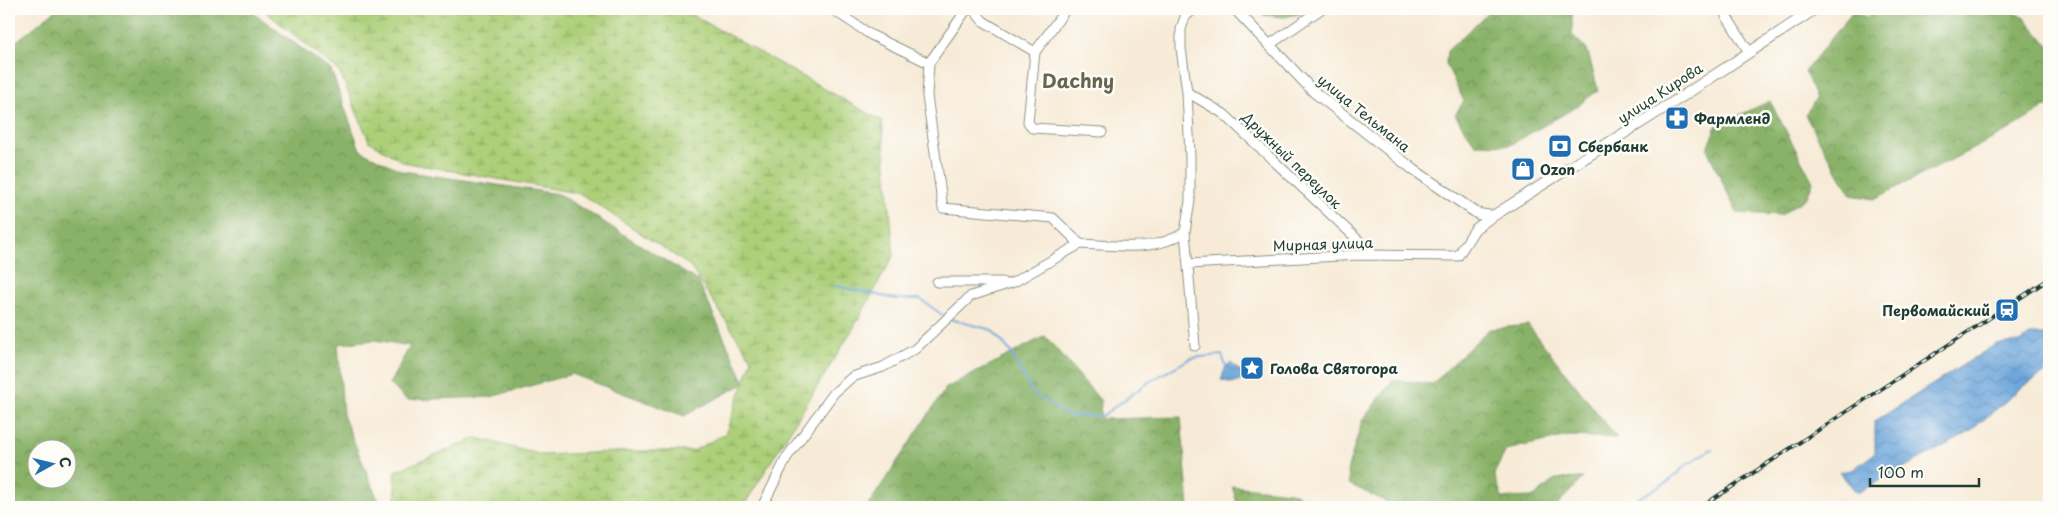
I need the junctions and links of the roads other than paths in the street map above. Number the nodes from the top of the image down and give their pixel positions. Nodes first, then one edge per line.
1 (832, 9) edge
2 (967, 9) edge
3 (972, 9) edge
4 (1066, 9) edge
5 (1194, 9) edge
6 (1235, 9) edge
7 (1321, 9) edge
8 (1722, 9) edge
9 (1815, 9) edge
10 (1269, 45) junction
11 (1035, 52) junction
12 (1749, 52) junction
13 (930, 63) junction
14 (1187, 92) junction
15 (1102, 132) dead end
16 (1493, 216) junction
17 (1185, 232) junction
18 (1080, 244) junction
19 (1374, 255) junction
20 (1188, 264) junction
21 (937, 282) dead end
22 (1014, 282) junction
23 (1196, 346) dead end
24 (762, 507) edge

1 - 13 street
2 - 13 street
3 - 11 street
4 - 11 street
5 - 14 street
6 - 10 street, улица Тельмана
7 - 10 street
8 - 12 street
9 - 12 street, улица Кирова
10 - 16 street, улица Тельмана
11 - 15 street
12 - 16 street, улица Кирова
13 - 18 street
14 - 17 street
14 - 19 street, Дружный переулок
16 - 19 street, Мирная улица
17 - 18 street
17 - 20 street
18 - 22 street
19 - 20 street, Мирная улица
20 - 23 street
21 - 22 street
22 - 24 street

